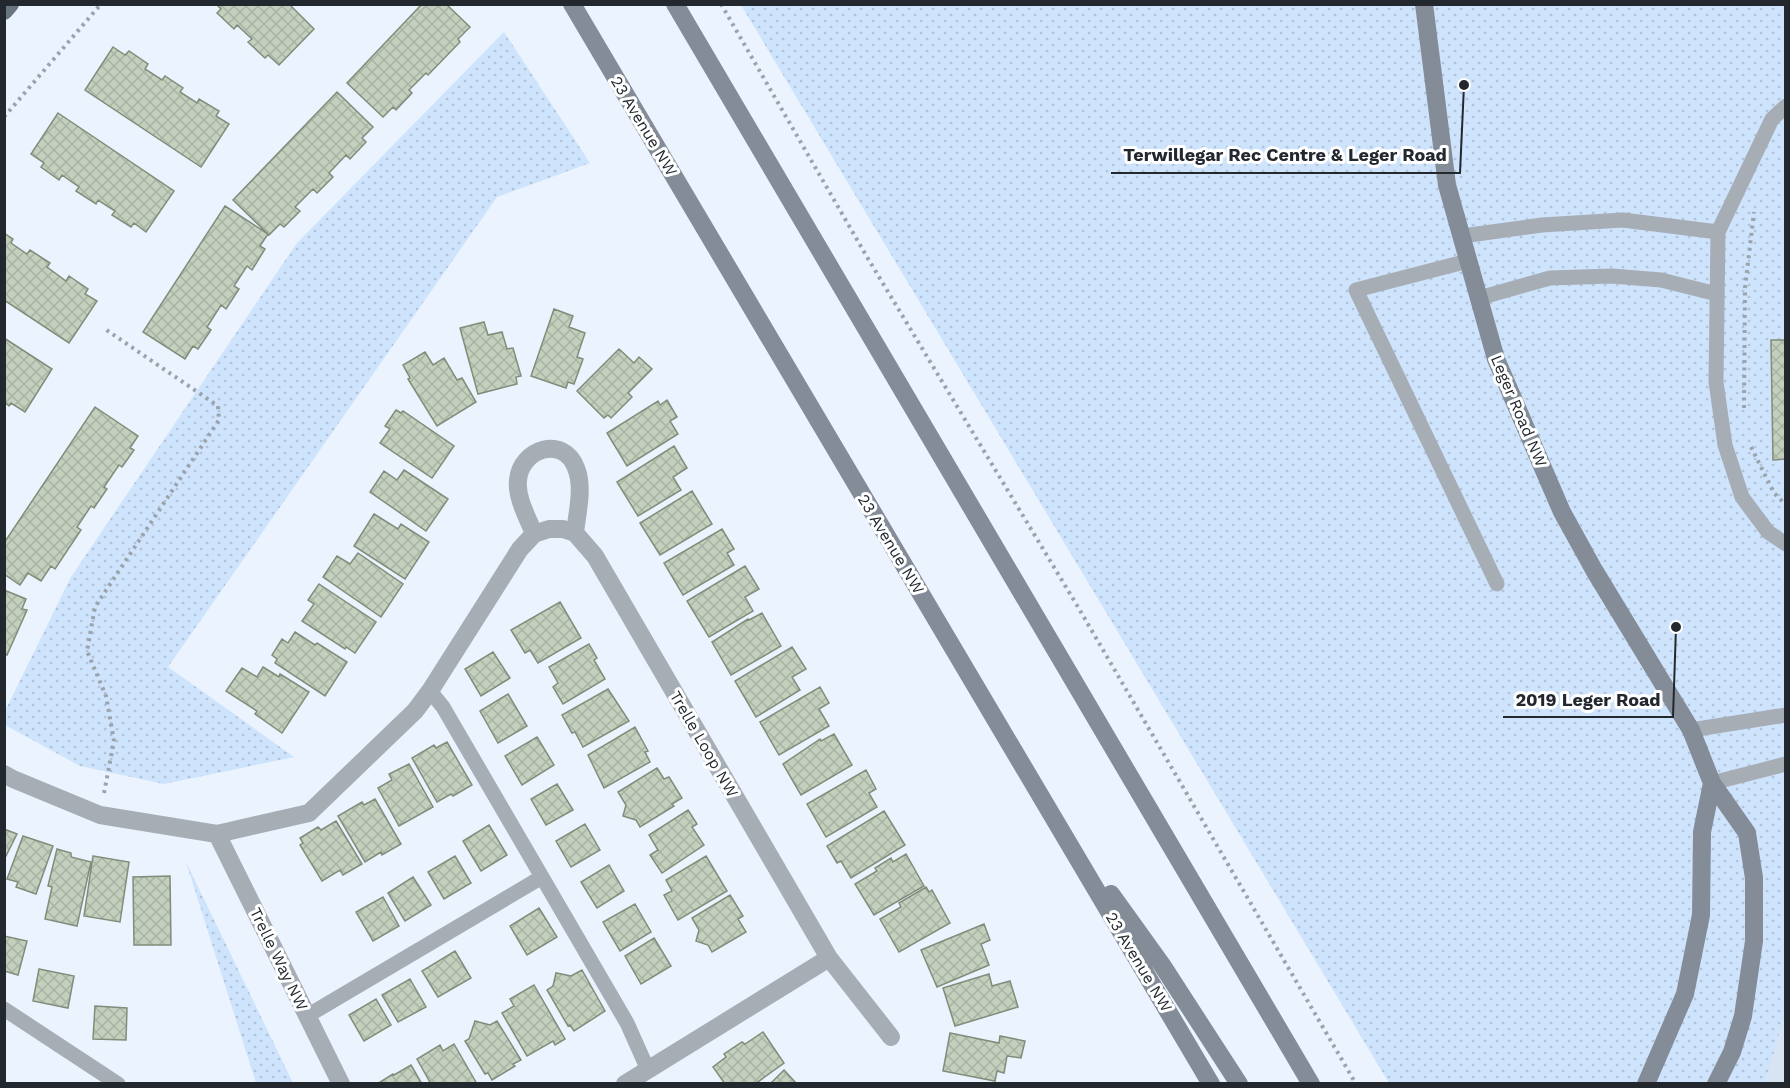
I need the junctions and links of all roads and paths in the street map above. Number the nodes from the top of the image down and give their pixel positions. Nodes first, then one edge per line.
1 (10, 4) edge
2 (101, 4) edge
3 (572, 4) edge
4 (675, 4) edge
5 (722, 4) edge
6 (1424, 4) edge
7 (4, 11) edge
8 (1785, 106) edge
9 (4, 117) edge
10 (1754, 211) dead end
11 (1718, 232) junction
12 (1462, 236) junction
13 (1468, 261) junction
14 (1717, 294) junction
15 (1479, 298) junction
16 (105, 329) dead end
17 (1744, 412) dead end
18 (1749, 443) dead end
19 (1785, 505) edge
20 (575, 533) junction
21 (534, 534) junction
22 (1785, 544) edge
23 (1497, 584) dead end
24 (430, 691) junction
25 (1785, 715) edge
26 (1691, 730) junction
27 (1785, 764) edge
28 (4, 774) edge
29 (1712, 783) junction
30 (1046, 805) junction
31 (100, 815) junction
32 (217, 834) junction
33 (542, 877) junction
34 (829, 958) junction
35 (4, 1009) edge
36 (307, 1016) junction
37 (891, 1037) dead end
38 (648, 1070) junction
39 (118, 1083) edge
40 (340, 1083) edge
41 (626, 1083) edge
42 (1211, 1083) edge
43 (1239, 1083) edge
44 (1311, 1083) edge
45 (1356, 1083) edge
46 (1646, 1083) edge
47 (1716, 1083) edge

1 - 7 main road
2 - 9 path
3 - 30 main road, 23 Avenue NW
4 - 44 main road
5 - 45 path
6 - 12 main road, Leger Road NW
8 - 11 lane
10 - 17 path
11 - 12 lane
11 - 14 lane
12 - 13 main road, Leger Road NW
13 - 15 main road, Leger Road NW
13 - 23 lane
14 - 15 lane
14 - 22 lane
15 - 26 main road, Leger Road NW
16 - 31 path
18 - 19 path
20 - 21 street
20 - 21 street
20 - 34 street, Trelle Loop NW
21 - 24 street
24 - 32 street
24 - 33 lane
25 - 26 lane
26 - 29 main road, Leger Road NW
27 - 29 lane
28 - 31 street
29 - 46 main road
29 - 47 main road, Leger Road NW
30 - 42 main road, 23 Avenue NW
30 - 43 main road
31 - 32 street
32 - 36 street, Trelle Way NW
33 - 36 lane
33 - 38 lane
34 - 37 street, Trelle Loop NW
34 - 38 street
35 - 39 lane
36 - 40 street, Trelle Way NW
38 - 41 street

